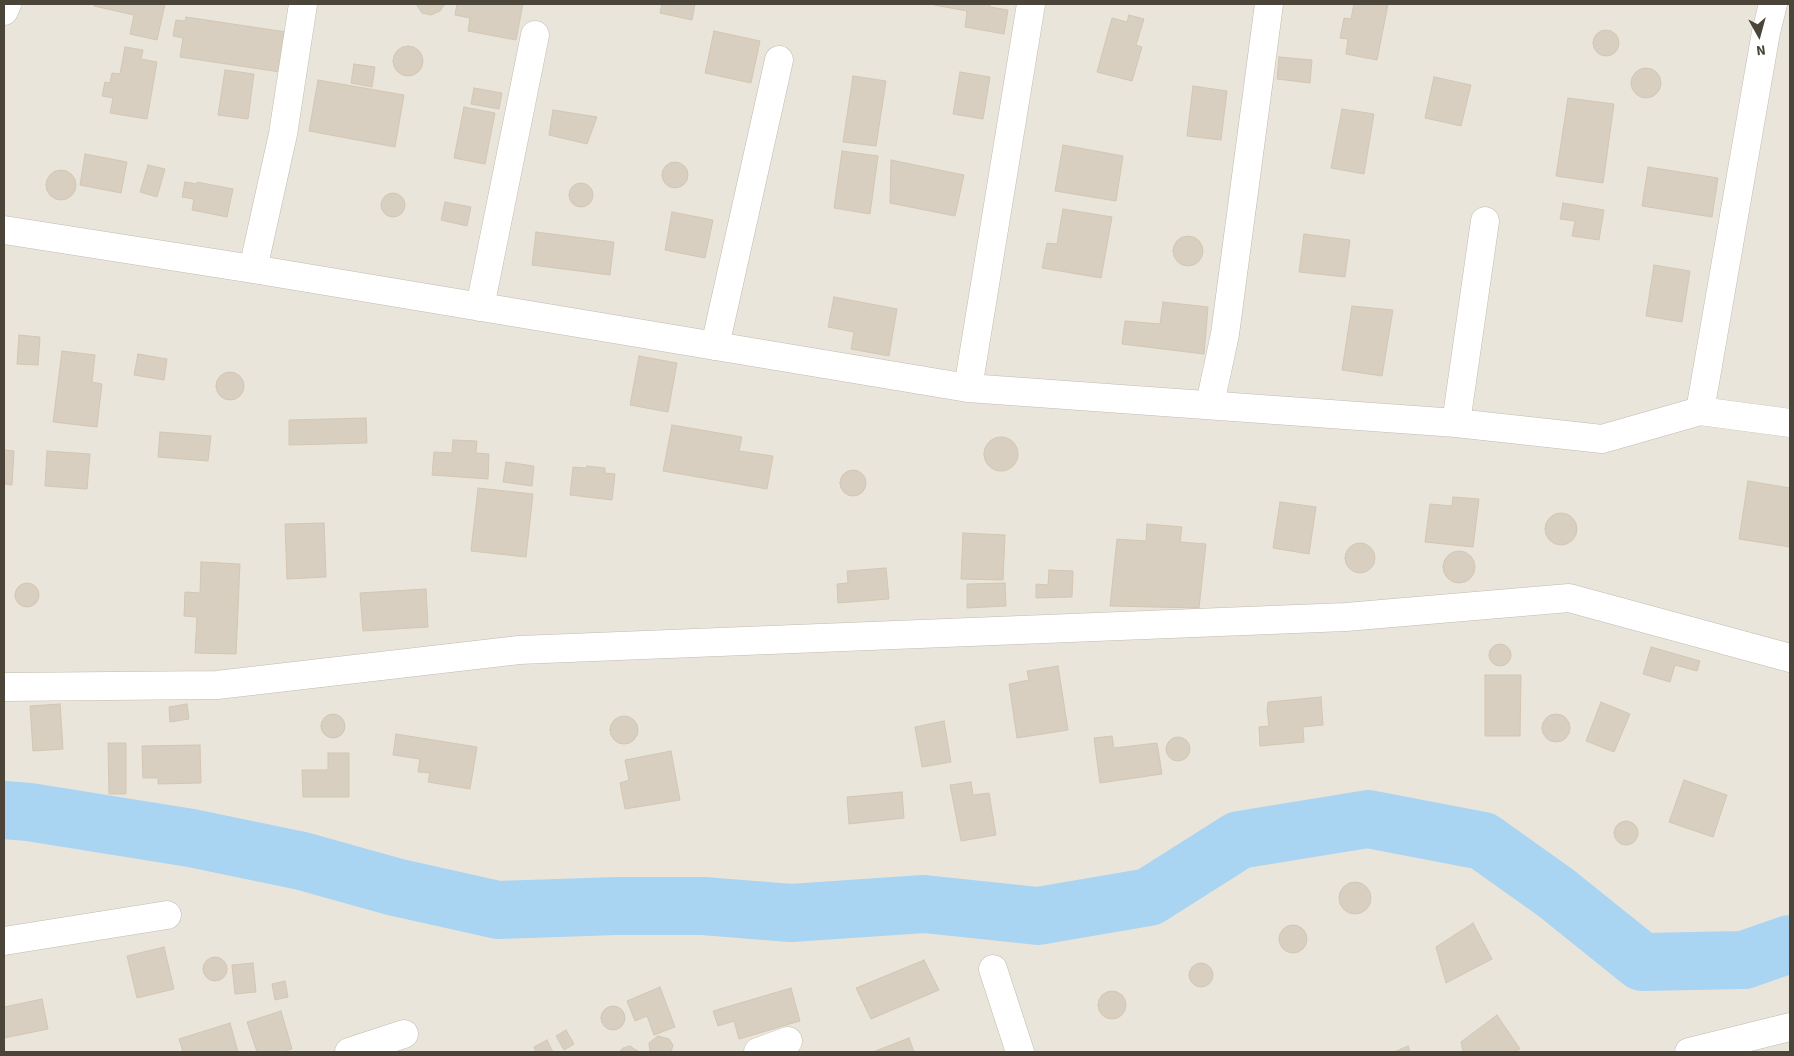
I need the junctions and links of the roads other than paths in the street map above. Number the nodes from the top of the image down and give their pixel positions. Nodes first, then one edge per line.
1 (7, 4) edge
2 (303, 4) edge
3 (1031, 4) edge
4 (1269, 4) edge
5 (1773, 4) edge
6 (4, 11) edge
7 (535, 35) dead end
8 (780, 60) dead end
9 (1485, 221) dead end
10 (4, 230) edge
11 (253, 269) junction
12 (480, 308) junction
13 (716, 346) junction
14 (968, 388) junction
15 (1210, 404) junction
16 (1700, 411) junction
17 (1456, 423) junction
18 (1790, 423) edge
19 (1790, 658) edge
20 (4, 687) edge
21 (167, 916) dead end
22 (4, 941) edge
23 (993, 969) dead end
24 (1790, 1027) edge
25 (404, 1034) dead end
26 (788, 1041) dead end
27 (349, 1052) edge
28 (758, 1052) edge
29 (1020, 1052) edge
30 (1689, 1052) edge

1 - 6 street
2 - 11 street
3 - 14 street
4 - 15 street
5 - 16 street
7 - 12 street
8 - 13 street
9 - 17 street
10 - 11 street
11 - 12 street
12 - 13 street
13 - 14 street
14 - 15 street
15 - 17 street
16 - 17 street
16 - 18 street
19 - 20 street
21 - 22 street
23 - 29 street
24 - 30 street
25 - 27 street
26 - 28 street

